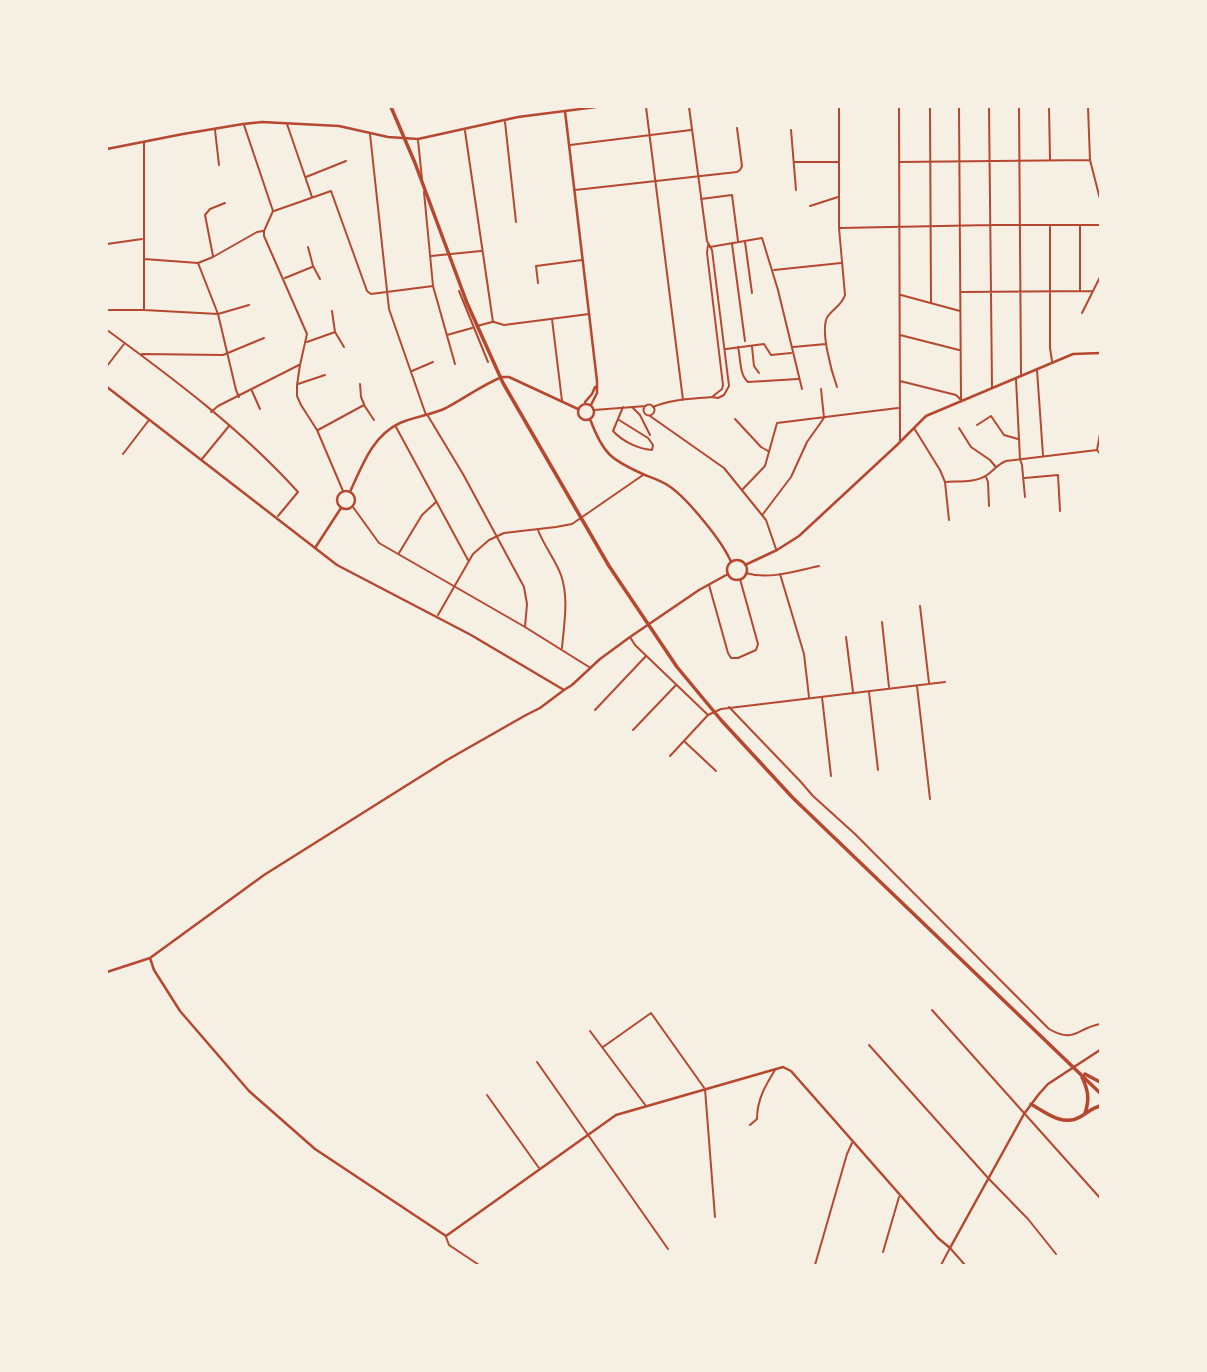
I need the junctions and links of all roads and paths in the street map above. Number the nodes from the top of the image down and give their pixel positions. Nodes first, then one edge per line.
1 (391, 107) edge
2 (596, 107) edge
3 (646, 107) edge
4 (689, 107) edge
5 (839, 107) edge
6 (899, 107) edge
7 (930, 107) edge
8 (959, 107) edge
9 (989, 107) edge
10 (1019, 107) edge
11 (1049, 107) edge
12 (1088, 107) edge
13 (565, 111) junction
14 (505, 121) junction
15 (286, 123) junction
16 (243, 124) junction
17 (737, 128) dead end
18 (215, 129) junction
19 (464, 130) junction
20 (692, 130) junction
21 (791, 130) dead end
22 (370, 133) junction
23 (650, 135) junction
24 (418, 139) junction
25 (144, 141) junction
26 (570, 145) junction
27 (107, 149) edge
28 (1020, 160) junction
29 (1050, 160) junction
30 (1090, 160) junction
31 (930, 161) junction
32 (960, 161) junction
33 (989, 161) junction
34 (345, 162) dead end
35 (793, 162) junction
36 (839, 162) junction
37 (899, 162) junction
38 (219, 165) dead end
39 (698, 176) junction
40 (306, 178) junction
41 (656, 180) junction
42 (575, 190) junction
43 (796, 190) dead end
44 (312, 197) junction
45 (839, 197) junction
46 (701, 199) junction
47 (1100, 199) edge
48 (225, 203) dead end
49 (810, 206) dead end
50 (273, 211) junction
51 (516, 222) dead end
52 (991, 225) junction
53 (1020, 226) junction
54 (1050, 226) junction
55 (1080, 226) junction
56 (1100, 226) edge
57 (900, 227) junction
58 (930, 227) junction
59 (960, 227) junction
60 (839, 228) junction
61 (264, 231) junction
62 (144, 239) junction
63 (745, 241) junction
64 (738, 242) junction
65 (732, 243) junction
66 (107, 244) edge
67 (709, 245) junction
68 (308, 247) dead end
69 (482, 251) junction
70 (430, 256) junction
71 (213, 257) junction
72 (144, 259) junction
73 (583, 259) junction
74 (198, 263) junction
75 (842, 263) junction
76 (313, 266) junction
77 (772, 270) junction
78 (1100, 277) edge
79 (284, 279) junction
80 (320, 279) dead end
81 (538, 283) dead end
82 (432, 286) junction
83 (459, 291) dead end
84 (1080, 291) junction
85 (1093, 291) junction
86 (961, 292) junction
87 (990, 292) junction
88 (1020, 292) junction
89 (1050, 292) junction
90 (386, 293) junction
91 (752, 293) dead end
92 (899, 295) junction
93 (931, 303) junction
94 (249, 305) dead end
95 (107, 310) edge
96 (144, 310) junction
97 (961, 311) junction
98 (332, 312) dead end
99 (1082, 313) dead end
100 (218, 314) junction
101 (589, 314) junction
102 (552, 318) junction
103 (493, 322) junction
104 (474, 327) junction
105 (107, 330) edge
106 (335, 332) junction
107 (446, 335) junction
108 (899, 335) junction
109 (264, 338) dead end
110 (745, 341) dead end
111 (306, 342) junction
112 (125, 344) junction
113 (827, 344) junction
114 (752, 346) junction
115 (344, 347) dead end
116 (738, 347) junction
117 (791, 347) junction
118 (724, 349) junction
119 (961, 350) junction
120 (792, 353) junction
121 (1100, 353) edge
122 (141, 354) junction
123 (227, 354) junction
124 (433, 362) dead end
125 (488, 362) dead end
126 (1052, 362) junction
127 (455, 364) dead end
128 (300, 365) junction
129 (107, 366) edge
130 (1037, 370) junction
131 (410, 371) junction
132 (759, 373) dead end
133 (325, 374) dead end
134 (1021, 376) junction
135 (1016, 378) junction
136 (799, 379) junction
137 (597, 381) junction
138 (900, 381) junction
139 (360, 384) dead end
140 (297, 385) junction
141 (107, 387) edge
142 (837, 387) dead end
143 (992, 388) junction
144 (802, 389) dead end
145 (821, 389) dead end
146 (251, 390) junction
147 (961, 393) junction
148 (956, 395) junction
149 (239, 397) junction
150 (712, 397) junction
151 (683, 400) junction
152 (961, 400) junction
153 (562, 401) junction
154 (584, 403) junction
155 (365, 405) junction
156 (591, 405) junction
157 (631, 406) junction
158 (646, 406) junction
159 (623, 407) junction
160 (653, 407) junction
161 (899, 408) junction
162 (260, 409) dead end
163 (578, 409) junction
164 (594, 410) junction
165 (211, 412) junction
166 (645, 413) junction
167 (640, 415) junction
168 (427, 416) junction
169 (650, 416) junction
170 (824, 418) junction
171 (149, 419) junction
172 (590, 419) junction
173 (735, 419) dead end
174 (374, 420) dead end
175 (619, 420) junction
176 (977, 425) dead end
177 (229, 426) junction
178 (395, 426) junction
179 (913, 427) junction
180 (959, 428) dead end
181 (317, 430) junction
182 (1100, 434) edge
183 (650, 435) dead end
184 (1019, 439) junction
185 (900, 441) junction
186 (1097, 450) junction
187 (769, 451) junction
188 (123, 454) dead end
189 (1100, 454) edge
190 (1043, 456) junction
191 (1020, 459) junction
192 (202, 460) junction
193 (995, 467) junction
194 (644, 474) junction
195 (986, 476) junction
196 (1024, 478) junction
197 (945, 482) junction
198 (743, 490) junction
199 (343, 491) junction
200 (350, 492) junction
201 (1025, 497) dead end
202 (436, 502) junction
203 (989, 506) dead end
204 (353, 507) junction
205 (341, 508) junction
206 (1060, 511) dead end
207 (763, 515) junction
208 (276, 518) junction
209 (948, 520) dead end
210 (538, 529) junction
211 (497, 535) junction
212 (315, 548) junction
213 (777, 550) junction
214 (399, 554) junction
215 (468, 561) junction
216 (732, 562) junction
217 (745, 565) junction
218 (819, 566) dead end
219 (746, 573) junction
220 (728, 574) junction
221 (780, 574) junction
222 (740, 579) junction
223 (709, 584) junction
224 (454, 586) junction
225 (920, 606) dead end
226 (437, 617) junction
227 (882, 622) dead end
228 (525, 627) junction
229 (635, 634) junction
230 (846, 637) dead end
231 (630, 638) junction
232 (623, 642) junction
233 (635, 645) junction
234 (562, 649) junction
235 (647, 655) junction
236 (590, 667) junction
237 (945, 682) dead end
238 (677, 684) junction
239 (929, 684) junction
240 (917, 685) junction
241 (889, 688) junction
242 (564, 690) junction
243 (869, 691) junction
244 (853, 693) junction
245 (821, 696) junction
246 (809, 698) junction
247 (729, 708) junction
248 (595, 710) dead end
249 (708, 715) junction
250 (633, 730) dead end
251 (684, 741) junction
252 (670, 756) dead end
253 (878, 770) dead end
254 (716, 771) dead end
255 (831, 776) dead end
256 (930, 799) dead end
257 (150, 958) junction
258 (107, 972) edge
259 (932, 1010) dead end
260 (1100, 1024) edge
261 (590, 1031) dead end
262 (869, 1045) dead end
263 (603, 1047) junction
264 (1100, 1050) edge
265 (537, 1062) dead end
266 (776, 1069) junction
267 (1080, 1072) junction
268 (1100, 1083) edge
269 (705, 1089) junction
270 (1100, 1093) edge
271 (486, 1095) dead end
272 (1031, 1104) junction
273 (646, 1106) junction
274 (1100, 1106) edge
275 (1085, 1113) junction
276 (1024, 1114) junction
277 (750, 1125) dead end
278 (589, 1135) junction
279 (852, 1142) junction
280 (540, 1170) junction
281 (989, 1179) junction
282 (900, 1196) junction
283 (1100, 1198) edge
284 (715, 1217) dead end
285 (446, 1236) junction
286 (950, 1248) junction
287 (668, 1249) dead end
288 (883, 1252) dead end
289 (1056, 1254) dead end
290 (479, 1265) edge
291 (815, 1265) edge
292 (941, 1265) edge
293 (965, 1265) edge

1 - 267 highway
2 - 13 street
3 - 23 street
4 - 20 street
5 - 36 street
6 - 37 street
7 - 31 street
8 - 32 street
9 - 33 street
10 - 28 street
11 - 29 street
12 - 30 street
13 - 14 street
13 - 26 street
14 - 19 street
14 - 51 street
15 - 16 street
15 - 22 street
15 - 40 street
16 - 18 street
16 - 50 street
17 - 39 street
18 - 25 street
18 - 38 street
19 - 24 street
19 - 69 street
20 - 23 street
20 - 39 street
21 - 35 street
22 - 24 street
22 - 90 street
23 - 26 street
23 - 41 street
24 - 70 street
25 - 27 street
25 - 62 street
26 - 42 street
28 - 29 street
28 - 33 street
28 - 53 street
29 - 30 street
30 - 47 street
31 - 32 street
31 - 37 street
31 - 58 street
32 - 33 street
32 - 59 street
33 - 52 street
34 - 40 street
35 - 36 street
35 - 43 street
36 - 45 street
37 - 57 street
39 - 41 street
39 - 46 street
40 - 44 street
41 - 42 street
41 - 151 street
42 - 73 street
44 - 50 street
44 - 90 street
45 - 49 street
45 - 60 street
46 - 64 street
46 - 67 street
48 - 71 street
50 - 61 street
52 - 53 street
52 - 59 street
52 - 87 street
53 - 54 street
53 - 88 street
54 - 55 street
54 - 89 street
55 - 56 street
55 - 84 street
57 - 58 street
57 - 60 street
57 - 92 street
58 - 59 street
58 - 93 street
59 - 86 street
60 - 75 street
61 - 71 street
61 - 79 street
62 - 66 street
62 - 72 street
63 - 64 street
63 - 77 street
63 - 91 street
64 - 65 street
65 - 67 street
65 - 110 street
67 - 118 street
67 - 150 street
68 - 76 street
69 - 70 street
69 - 103 street
70 - 82 street
71 - 74 street
72 - 74 street
72 - 96 street
73 - 81 street
73 - 101 street
74 - 100 street
75 - 77 street
75 - 113 street
76 - 79 street
76 - 80 street
77 - 117 street
78 - 85 street
79 - 111 street
82 - 90 street
82 - 107 street
83 - 104 street
84 - 85 street
84 - 89 street
85 - 99 street
86 - 87 street
86 - 97 street
87 - 88 street
87 - 143 street
88 - 89 street
88 - 134 street
89 - 126 street
90 - 131 street
92 - 93 street
92 - 108 street
93 - 97 street
94 - 100 street
95 - 96 street
96 - 100 street
97 - 119 street
98 - 106 street
100 - 123 street
101 - 102 street
101 - 137 street
102 - 103 street
102 - 153 street
103 - 104 street
104 - 107 street
104 - 125 street
105 - 112 street
106 - 111 street
106 - 115 street
107 - 127 street
108 - 119 street
108 - 138 street
109 - 123 street
111 - 128 street
112 - 122 street
112 - 129 street
113 - 117 street
113 - 142 street
114 - 116 street
114 - 120 street
114 - 132 street
116 - 118 street
116 - 136 street
117 - 120 street
118 - 150 street
119 - 147 street
120 - 136 street
121 - 126 street
122 - 123 street
122 - 165 street
123 - 149 street
124 - 131 street
126 - 130 street
128 - 140 street
128 - 146 street
130 - 134 street
130 - 190 street
131 - 168 street
133 - 140 street
134 - 135 street
135 - 143 street
135 - 184 street
136 - 144 street
137 - 154 street
137 - 156 street
138 - 148 street
138 - 161 street
139 - 155 street
140 - 181 street
141 - 171 street
143 - 152 street
145 - 170 street
146 - 149 street
146 - 162 street
147 - 148 street
147 - 152 street
148 - 152 street
149 - 165 street
150 - 151 street
151 - 160 street
152 - 179 street
153 - 163 street
153 - 168 street
154 - 156 street
154 - 163 street
155 - 174 street
155 - 181 street
156 - 164 street
157 - 158 street
157 - 159 street
157 - 167 street
158 - 160 street
158 - 166 street
159 - 164 street
159 - 175 street
160 - 169 street
161 - 170 street
161 - 185 street
163 - 172 street
164 - 172 street
165 - 177 street
166 - 167 street
166 - 169 street
167 - 183 street
168 - 178 street
168 - 211 street
169 - 198 street
170 - 187 street
170 - 207 street
171 - 188 street
171 - 192 street
172 - 194 street
173 - 187 street
175 - 175 street
176 - 184 street
177 - 192 street
177 - 208 street
178 - 200 street
178 - 202 street
179 - 185 street
179 - 197 street
180 - 193 street
181 - 199 street
182 - 186 street
184 - 191 street
185 - 213 street
186 - 189 street
186 - 190 street
187 - 198 street
190 - 191 street
191 - 193 street
191 - 196 street
192 - 208 street
193 - 195 street
194 - 210 street
194 - 216 street
195 - 197 street
195 - 203 street
196 - 201 street
196 - 206 street
197 - 209 street
198 - 207 street
199 - 200 street
199 - 205 street
200 - 204 street
202 - 214 street
202 - 215 street
204 - 205 street
204 - 214 street
205 - 212 street
207 - 213 street
208 - 212 street
210 - 211 street
210 - 234 street
211 - 215 street
211 - 228 street
212 - 226 street
213 - 217 street
214 - 224 street
215 - 224 street
216 - 217 street
216 - 220 street
217 - 219 street
218 - 221 street
219 - 221 street
219 - 222 street
220 - 222 street
220 - 223 street
221 - 246 street
222 - 223 street
223 - 229 street
224 - 226 street
224 - 228 street
225 - 239 street
226 - 242 street
227 - 241 street
228 - 234 street
229 - 231 street
229 - 233 street
230 - 244 street
231 - 232 street
231 - 233 street
232 - 233 street
232 - 236 street
233 - 235 street
234 - 236 street
235 - 238 street
235 - 248 street
236 - 242 street
237 - 239 street
238 - 249 street
238 - 250 street
239 - 240 street
240 - 241 street
240 - 256 street
241 - 243 street
242 - 257 street
243 - 244 street
243 - 253 street
244 - 245 street
245 - 246 street
245 - 255 street
246 - 247 street
247 - 249 street
247 - 260 street
249 - 251 street
251 - 252 street
251 - 254 street
257 - 258 street
257 - 285 street
259 - 276 street
261 - 263 street
262 - 281 street
263 - 269 street
263 - 273 street
264 - 272 street
265 - 278 street
266 - 269 street
266 - 277 street
266 - 279 street
267 - 268 highway
267 - 270 highway
267 - 275 highway
269 - 273 street
269 - 284 street
271 - 280 street
272 - 275 highway
272 - 276 street
273 - 278 street
274 - 275 highway
276 - 281 street
276 - 283 street
278 - 280 street
278 - 287 street
279 - 282 street
279 - 291 street
280 - 285 street
281 - 286 street
281 - 289 street
282 - 286 street
282 - 288 street
285 - 290 street
286 - 292 street
286 - 293 street

